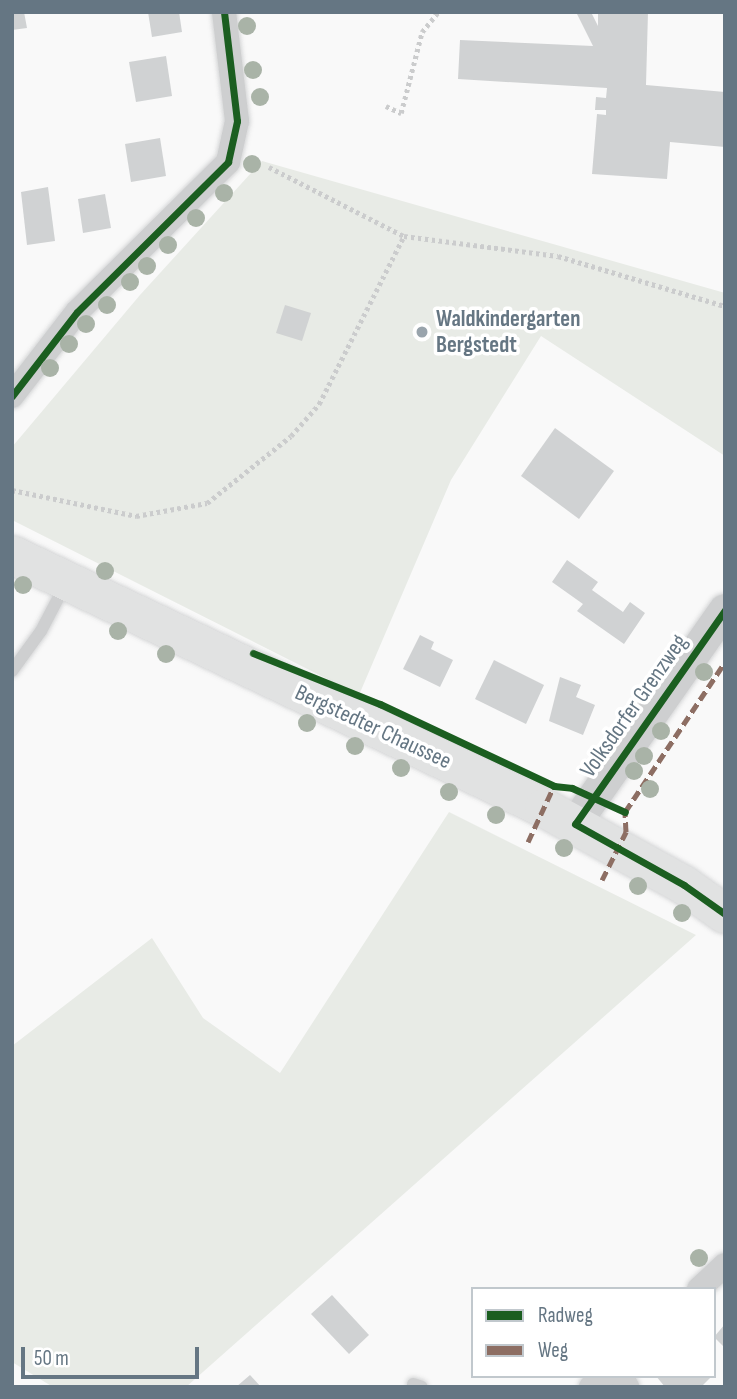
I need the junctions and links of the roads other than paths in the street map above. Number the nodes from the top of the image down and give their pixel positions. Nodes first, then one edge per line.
1 (224, 12) edge
2 (12, 396) edge
3 (12, 555) edge
4 (67, 582) junction
5 (725, 611) edge
6 (12, 671) edge
7 (575, 824) junction
8 (725, 914) edge
9 (725, 1265) edge
10 (701, 1287) edge

1 - 2 street
3 - 4 main road, Bergstedter Chaussee
4 - 6 lane
4 - 7 main road, Bergstedter Chaussee
5 - 7 street, Volksdorfer Grenzweg
7 - 8 main road, Bergstedter Chaussee
9 - 10 street

